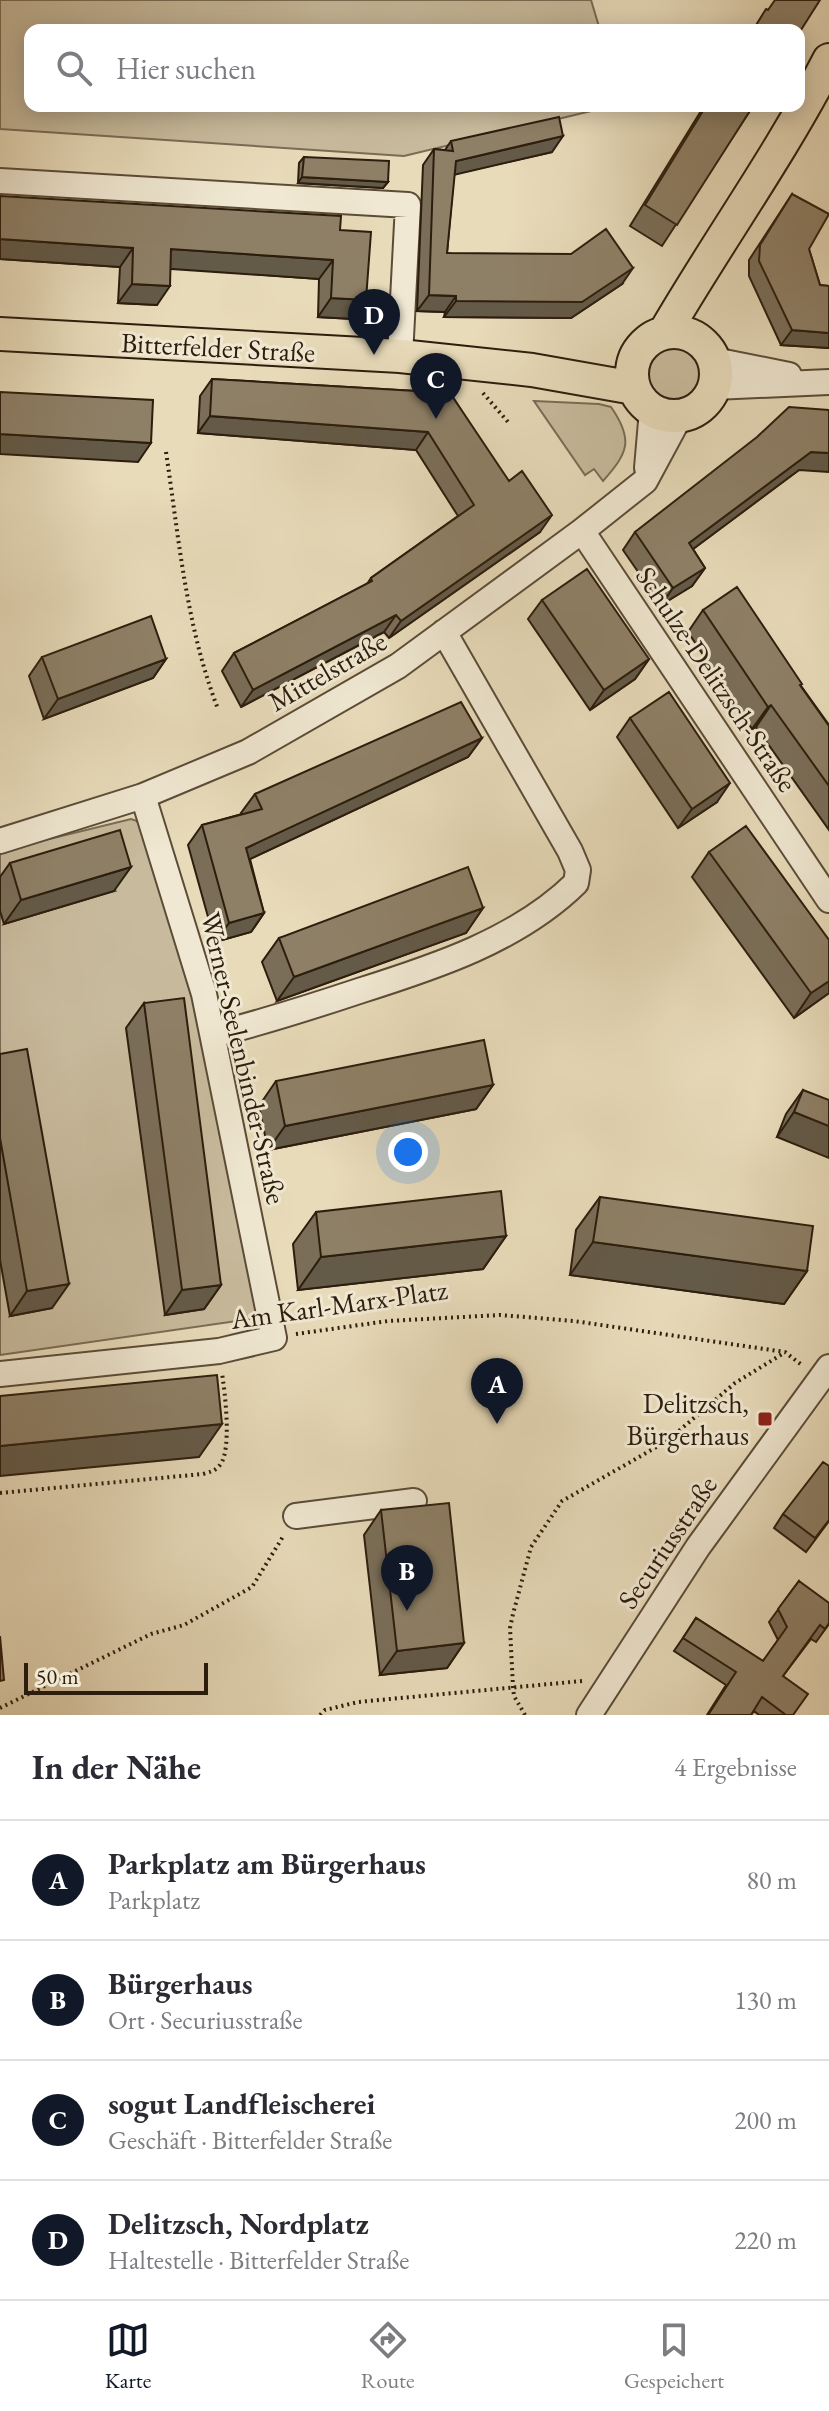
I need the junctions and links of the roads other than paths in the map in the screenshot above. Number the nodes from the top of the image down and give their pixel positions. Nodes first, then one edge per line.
1 (829, 60) edge
2 (805, 101) edge
3 (799, 112) edge
4 (0, 181) edge
5 (0, 334) edge
6 (679, 334) junction
7 (400, 356) junction
8 (714, 374) junction
9 (826, 382) edge
10 (650, 394) junction
11 (582, 531) junction
12 (444, 632) junction
13 (143, 796) junction
14 (0, 841) edge
15 (829, 900) edge
16 (213, 1035) junction
17 (274, 1338) joint
18 (825, 1373) edge
19 (0, 1374) edge
20 (414, 1501) dead end
21 (296, 1516) road end
22 (589, 1715) edge

1 - 2 main road
3 - 6 main road
4 - 7 street
5 - 7 main road, Bitterfelder Straße
6 - 8 main road
6 - 10 main road
7 - 10 main road, Bitterfelder Straße
8 - 9 street
8 - 10 main road
10 - 11 street, Mittelstraße
11 - 12 street, Mittelstraße
11 - 15 street, Schulze-Delitzsch-Straße
12 - 13 street, Mittelstraße
12 - 16 street
13 - 14 street, Mittelstraße
13 - 16 street, Werner-Seelenbinder-Straße
16 - 17 street, Werner-Seelenbinder-Straße
17 - 19 street, Am Karl-Marx-Platz
18 - 22 street, Securiusstraße
20 - 21 street

